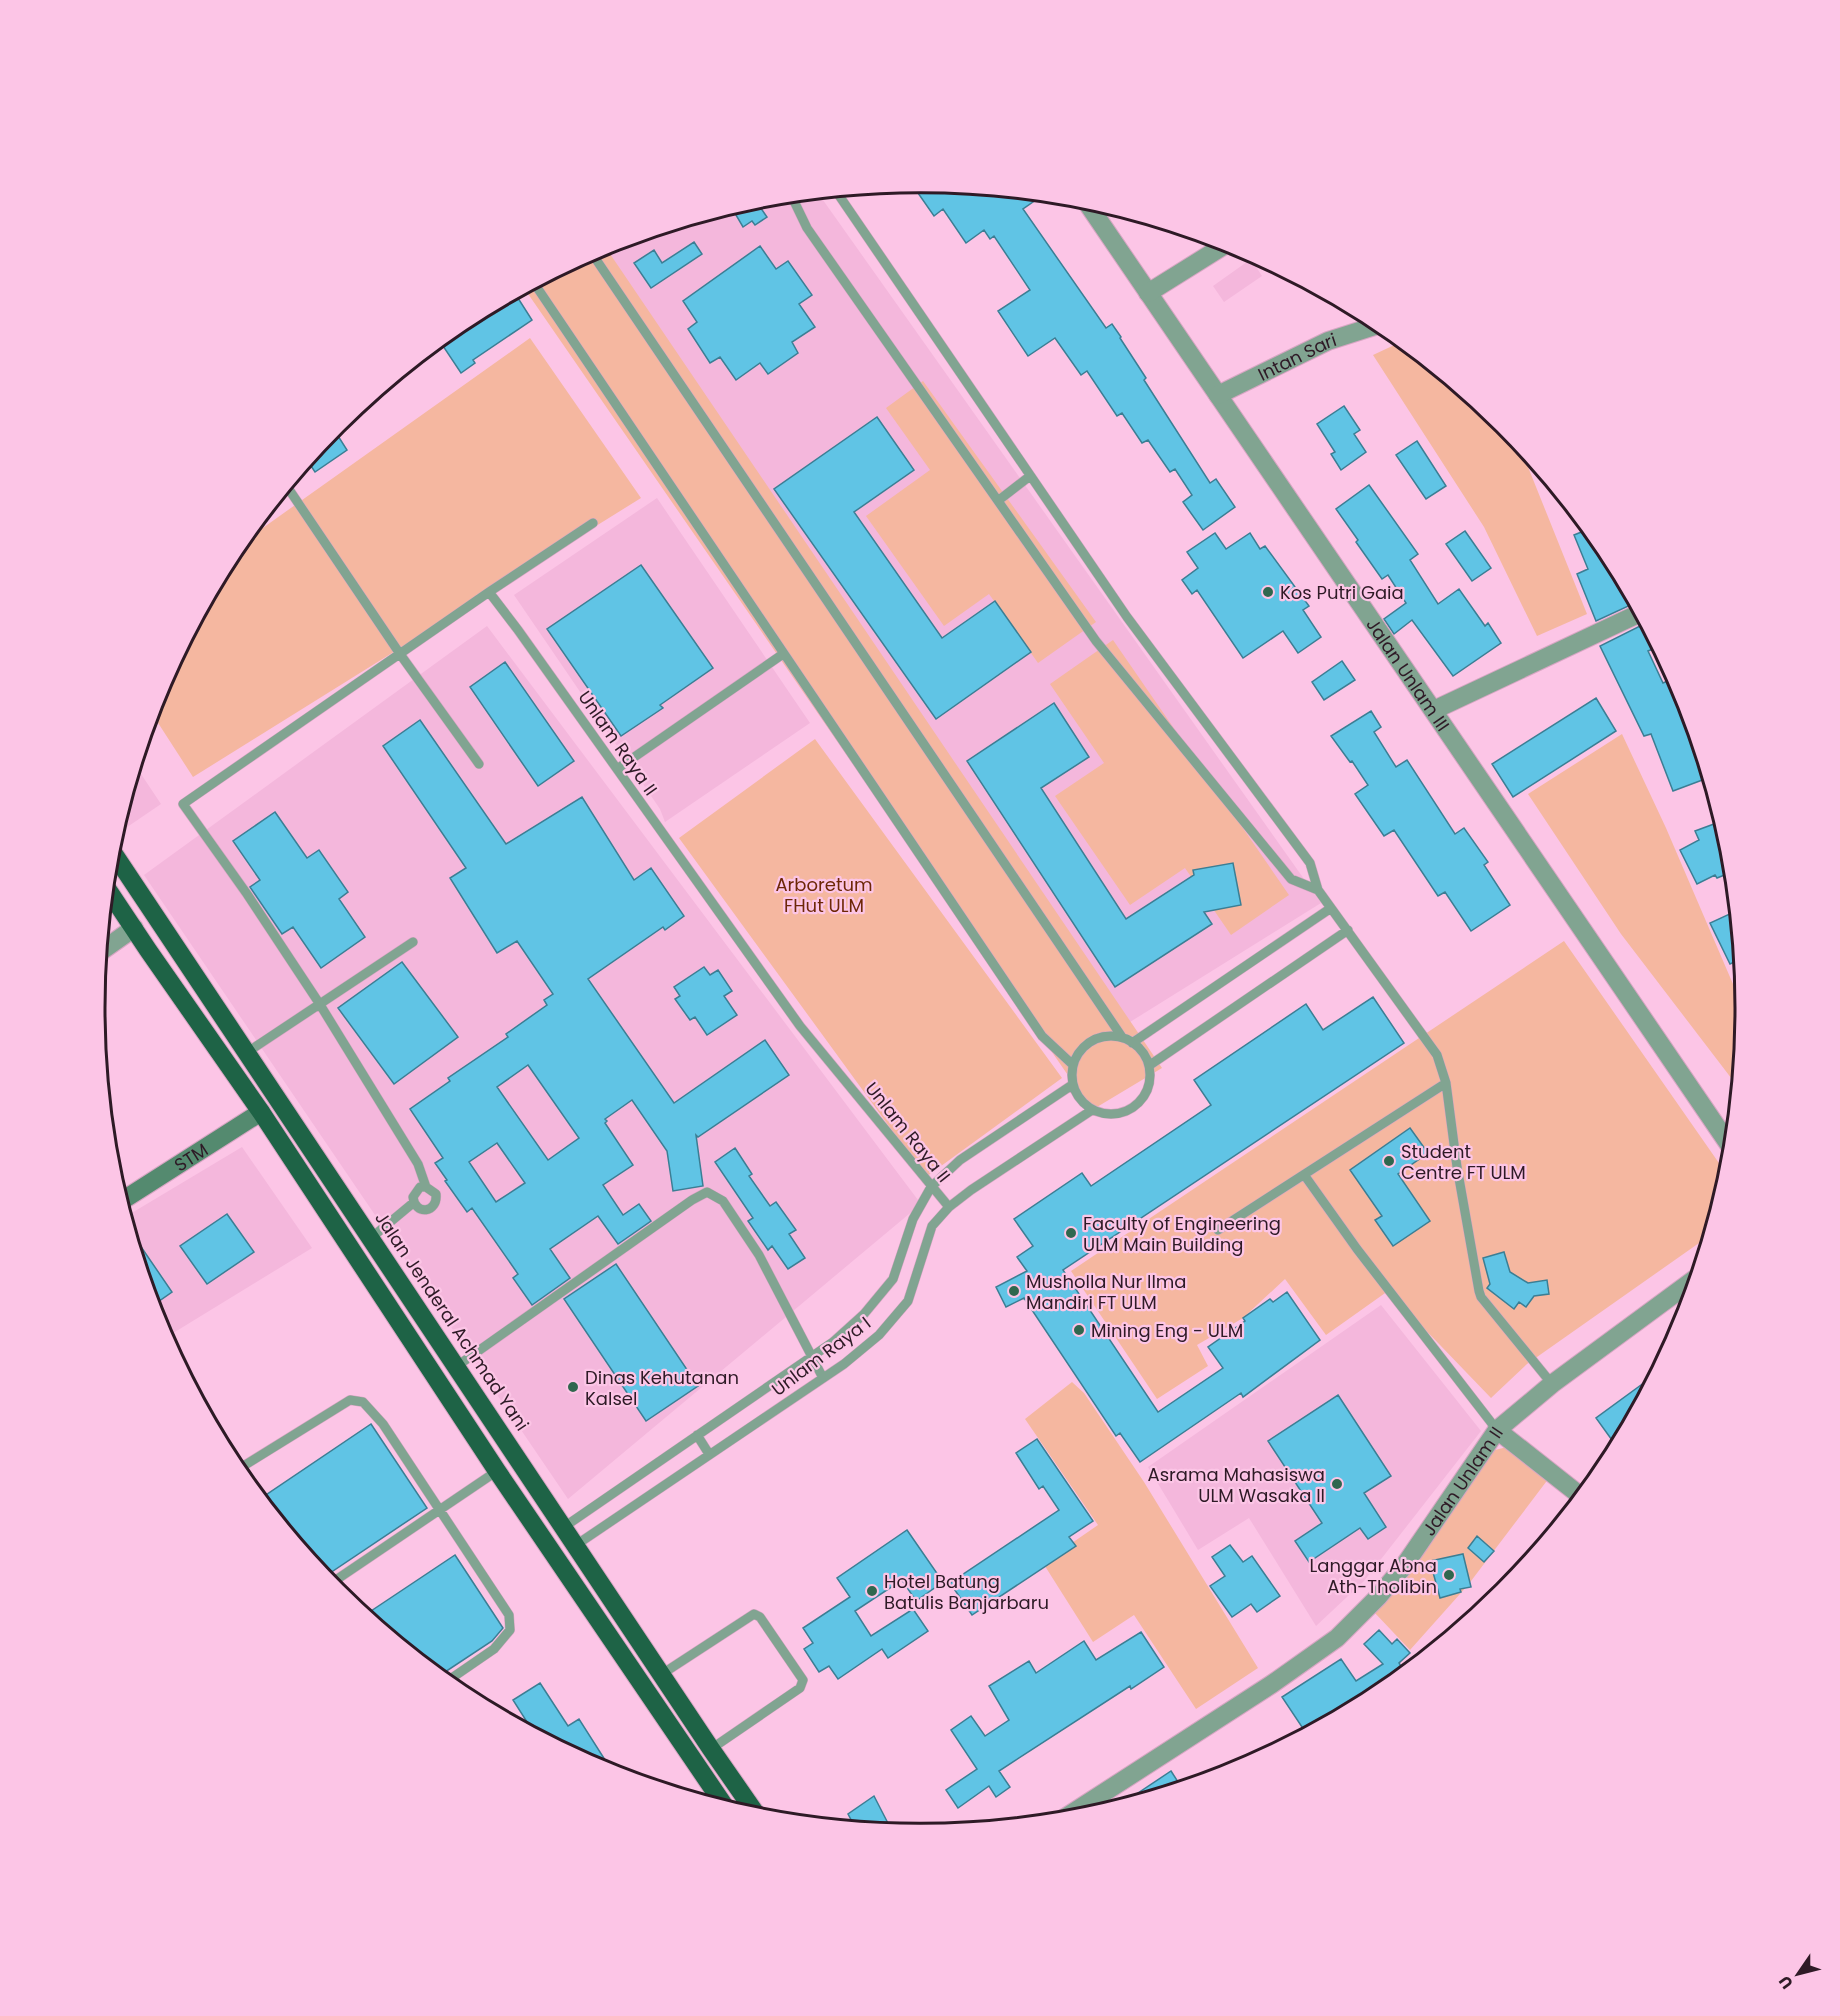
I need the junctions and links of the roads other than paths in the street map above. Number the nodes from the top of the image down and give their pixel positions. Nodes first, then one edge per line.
1 (840, 198) edge
2 (795, 203) edge
3 (1100, 214) edge
4 (1218, 250) edge
5 (597, 260) edge
6 (538, 289) edge
7 (1148, 293) junction
8 (1369, 328) edge
9 (1218, 395) junction
10 (1030, 476) junction
11 (290, 491) edge
12 (999, 500) junction
13 (593, 523) dead end
14 (489, 592) junction
15 (1634, 616) edge
16 (399, 654) junction
17 (783, 654) junction
18 (1434, 710) junction
19 (479, 764) dead end
20 (617, 770) junction
21 (117, 872) edge
22 (1318, 890) junction
23 (113, 897) edge
24 (1331, 908) junction
25 (134, 928) junction
26 (1348, 930) junction
27 (171, 936) junction
28 (412, 942) dead end
29 (108, 946) edge
30 (148, 950) junction
31 (319, 1003) junction
32 (1122, 1037) junction
33 (1132, 1043) junction
34 (246, 1053) junction
35 (1072, 1064) junction
36 (1150, 1065) junction
37 (1446, 1083) junction
38 (1072, 1085) junction
39 (1092, 1110) junction
40 (261, 1112) junction
41 (1724, 1137) edge
42 (1305, 1176) junction
43 (426, 1186) junction
44 (931, 1187) junction
45 (128, 1197) edge
46 (413, 1203) junction
47 (948, 1207) junction
48 (1218, 1230) dead end
49 (371, 1238) junction
50 (1686, 1285) edge
51 (812, 1357) junction
52 (457, 1366) junction
53 (823, 1378) junction
54 (1552, 1384) junction
55 (1497, 1430) junction
56 (697, 1435) junction
57 (709, 1454) junction
58 (245, 1465) edge
59 (497, 1471) junction
60 (1576, 1492) edge
61 (437, 1509) junction
62 (564, 1527) junction
63 (576, 1545) junction
64 (338, 1578) edge
65 (662, 1674) junction
66 (454, 1677) edge
67 (711, 1749) junction
68 (719, 1797) edge
69 (750, 1804) edge
70 (1084, 1806) edge

1 - 10 lane
2 - 12 lane
3 - 7 street, Jalan Unlam III
4 - 7 street
5 - 32 lane
6 - 17 lane
7 - 9 street, Jalan Unlam III
8 - 9 street, Intan Sari
9 - 18 street, Jalan Unlam III
10 - 12 lane
10 - 22 lane
11 - 16 lane
12 - 22 lane
13 - 14 lane
14 - 16 lane
14 - 20 lane, Unlam Raya II
15 - 18 street
16 - 19 lane
16 - 31 lane
17 - 20 lane
17 - 35 lane
18 - 41 street, Jalan Unlam III
20 - 44 lane, Unlam Raya II
21 - 27 highway, Jalan Jenderal Achmad Yani
22 - 24 lane
23 - 25 highway
24 - 26 lane
24 - 33 lane
25 - 29 street
25 - 30 highway
26 - 36 lane
26 - 37 lane
27 - 30 highway
27 - 34 highway, Jalan Jenderal Achmad Yani
28 - 31 lane
30 - 40 highway
31 - 34 lane
31 - 43 lane
32 - 33 lane
32 - 35 lane
33 - 36 lane
34 - 49 highway, Jalan Jenderal Achmad Yani
35 - 38 lane
36 - 39 lane
37 - 42 lane
37 - 54 lane
38 - 39 lane
38 - 44 lane, Unlam Raya I
39 - 47 lane, Unlam Raya I
40 - 45 street, STM
40 - 59 highway
42 - 48 lane
42 - 55 lane
43 - 46 lane
43 - 46 lane
44 - 47 lane, Unlam Raya II
44 - 51 lane, Unlam Raya I
46 - 49 lane
47 - 53 lane, Unlam Raya I
49 - 52 highway, Jalan Jenderal Achmad Yani
50 - 54 street, Jalan Unlam II
51 - 52 lane
51 - 53 lane
51 - 56 lane, Unlam Raya I
52 - 62 highway, Jalan Jenderal Achmad Yani
53 - 57 lane, Unlam Raya I
54 - 55 street, Jalan Unlam II
55 - 60 street
55 - 70 street, Jalan Unlam II
56 - 57 lane
56 - 62 lane, Unlam Raya I
57 - 63 lane, Unlam Raya I
58 - 61 lane
59 - 61 lane
59 - 68 highway
61 - 64 lane
61 - 66 lane
62 - 63 highway, Jalan Jenderal Achmad Yani
63 - 65 highway, Jalan Jenderal Achmad Yani
65 - 67 highway, Jalan Jenderal Achmad Yani
65 - 67 lane
67 - 69 highway, Jalan Jenderal Achmad Yani

